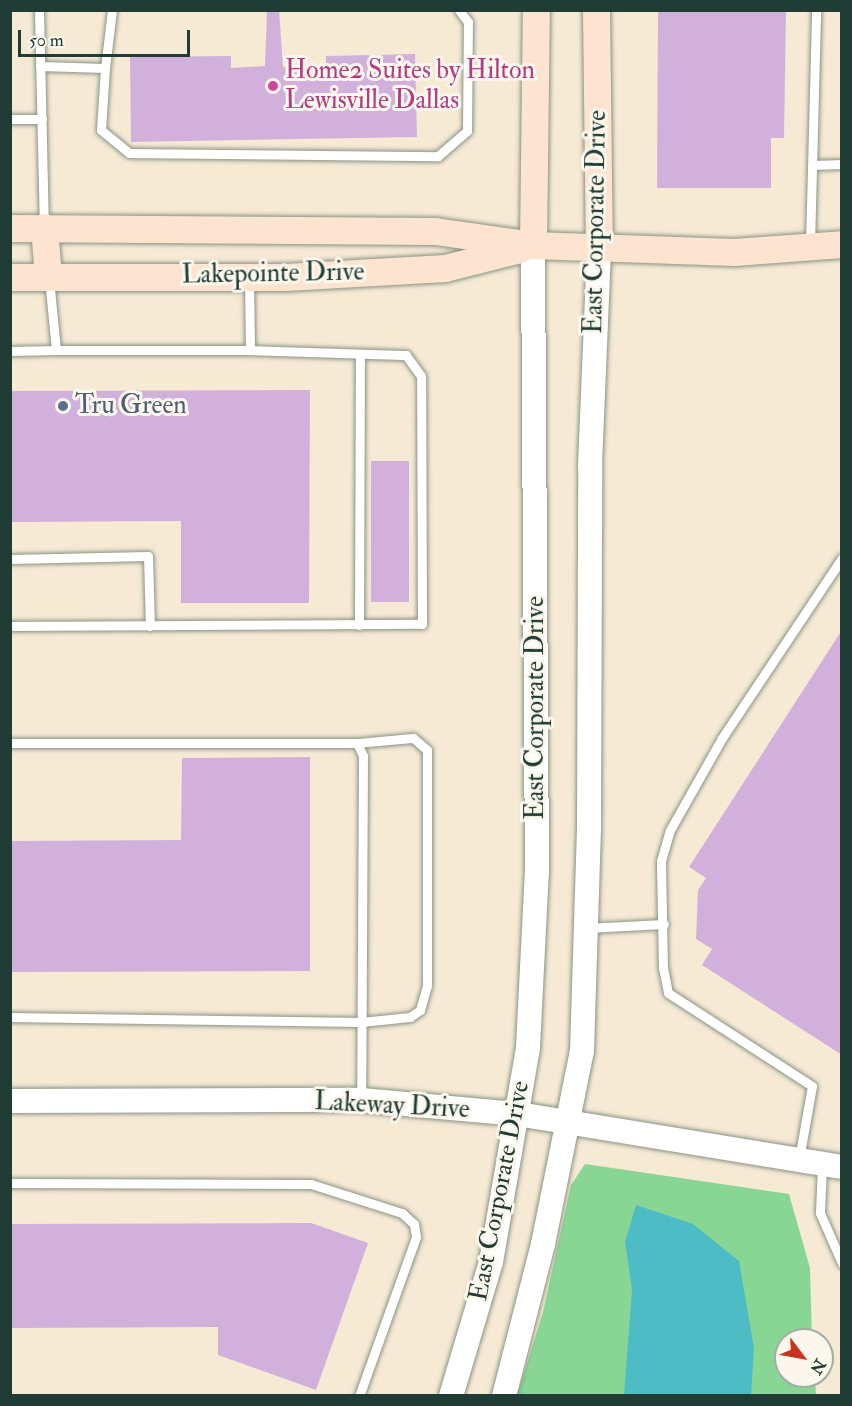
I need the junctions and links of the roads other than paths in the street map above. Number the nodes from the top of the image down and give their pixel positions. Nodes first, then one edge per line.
1 (39, 10) edge
2 (112, 10) edge
3 (459, 10) edge
4 (536, 10) edge
5 (596, 10) edge
6 (816, 10) edge
7 (40, 66) junction
8 (105, 68) junction
9 (10, 118) edge
10 (42, 119) junction
11 (842, 164) edge
12 (813, 165) junction
13 (10, 228) edge
14 (44, 228) junction
15 (842, 244) edge
16 (533, 245) junction
17 (810, 247) junction
18 (599, 248) junction
19 (10, 277) edge
20 (48, 277) junction
21 (249, 277) junction
22 (56, 350) junction
23 (250, 350) junction
24 (10, 351) edge
25 (360, 354) junction
26 (842, 558) edge
27 (10, 559) edge
28 (359, 625) junction
29 (10, 626) edge
30 (150, 626) junction
31 (10, 743) edge
32 (357, 743) junction
33 (664, 924) junction
34 (586, 928) junction
35 (10, 1017) edge
36 (361, 1022) junction
37 (361, 1100) junction
38 (10, 1101) edge
39 (518, 1114) junction
40 (570, 1124) junction
41 (821, 1164) edge
42 (10, 1183) edge
43 (842, 1263) edge
44 (359, 1395) edge
45 (451, 1395) edge
46 (504, 1395) edge

1 - 7 lane
2 - 8 lane
3 - 8 lane
4 - 16 main road, East Corporate Drive
5 - 18 main road, East Corporate Drive
6 - 12 lane
7 - 8 lane
7 - 10 lane
9 - 10 lane
10 - 14 lane
11 - 12 lane
12 - 17 lane
13 - 14 main road, Lakepointe Drive
14 - 16 main road, Lakepointe Drive
14 - 20 main road
15 - 17 main road, Lakepointe Drive
16 - 18 main road, Lakepointe Drive
16 - 21 main road, Lakepointe Drive
16 - 39 street, East Corporate Drive
17 - 18 main road, Lakepointe Drive
18 - 34 street, East Corporate Drive
19 - 20 main road, Lakepointe Drive
20 - 21 main road, Lakepointe Drive
20 - 22 lane
21 - 23 lane
22 - 23 lane
22 - 24 lane
23 - 25 lane
25 - 28 lane
25 - 28 lane
26 - 33 lane
27 - 30 lane
28 - 30 lane
29 - 30 lane
31 - 32 lane
32 - 36 lane
32 - 36 lane
33 - 34 lane
33 - 41 lane
34 - 40 street, East Corporate Drive
35 - 36 lane
36 - 37 lane
37 - 38 street, Lakeway Drive
37 - 39 street, Lakeway Drive
39 - 40 street, Lakeway Drive
39 - 45 street, East Corporate Drive
40 - 41 street, Lakeway Drive
40 - 46 street, East Corporate Drive
41 - 43 lane
42 - 44 lane

